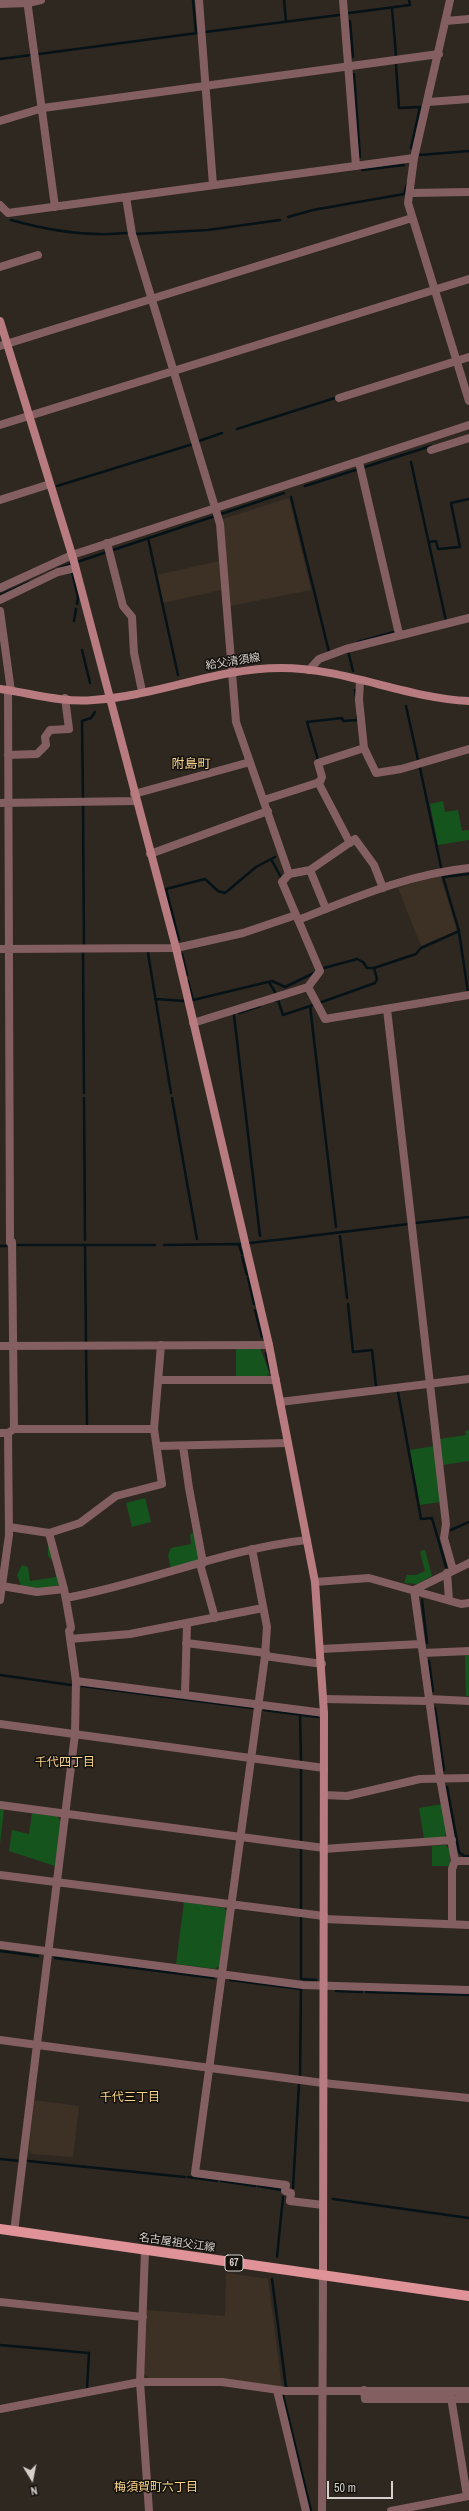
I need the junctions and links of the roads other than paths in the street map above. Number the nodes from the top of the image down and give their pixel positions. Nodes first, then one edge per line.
1 (41, 0) edge
2 (199, 0) edge
3 (343, 0) edge
4 (450, 0) edge
5 (27, 2) edge
6 (0, 4) edge
7 (469, 19) edge
8 (446, 21) junction
9 (439, 54) junction
10 (348, 66) junction
11 (205, 86) junction
12 (469, 99) edge
13 (428, 102) junction
14 (43, 108) junction
15 (0, 121) edge
16 (414, 158) junction
17 (356, 166) junction
18 (213, 185) junction
19 (469, 192) edge
20 (410, 193) junction
21 (126, 197) junction
22 (0, 205) edge
23 (55, 207) junction
24 (412, 218) junction
25 (38, 255) dead end
26 (0, 267) edge
27 (469, 279) edge
28 (434, 290) junction
29 (152, 299) junction
30 (0, 321) edge
31 (4, 345) edge
32 (469, 357) edge
33 (456, 361) junction
34 (174, 371) junction
35 (339, 398) dead end
36 (469, 401) edge
37 (29, 416) junction
38 (0, 425) edge
39 (469, 425) edge
40 (469, 438) edge
41 (431, 450) dead end
42 (360, 466) junction
43 (50, 484) junction
44 (0, 500) edge
45 (216, 510) junction
46 (109, 548) junction
47 (74, 562) junction
48 (0, 588) edge
49 (0, 600) edge
50 (0, 611) edge
51 (469, 618) edge
52 (399, 634) junction
53 (309, 670) junction
54 (231, 672) junction
55 (360, 681) junction
56 (7, 690) edge
57 (142, 691) junction
58 (65, 698) junction
59 (108, 699) junction
60 (469, 701) edge
61 (364, 748) junction
62 (469, 749) edge
63 (8, 755) junction
64 (250, 762) junction
65 (318, 782) junction
66 (135, 798) junction
67 (264, 800) junction
68 (4, 803) edge
69 (268, 811) junction
70 (350, 843) junction
71 (150, 854) junction
72 (469, 868) edge
73 (310, 870) junction
74 (289, 874) junction
75 (383, 888) junction
76 (326, 909) junction
77 (297, 917) junction
78 (176, 948) junction
79 (4, 949) edge
80 (308, 987) junction
81 (469, 995) edge
82 (387, 1009) junction
83 (193, 1023) junction
84 (161, 1345) junction
85 (269, 1345) junction
86 (0, 1346) edge
87 (13, 1346) junction
88 (469, 1379) edge
89 (159, 1380) junction
90 (276, 1380) junction
91 (431, 1383) junction
92 (280, 1402) junction
93 (154, 1429) junction
94 (7, 1431) edge
95 (288, 1443) junction
96 (157, 1446) junction
97 (183, 1446) junction
98 (9, 1527) junction
99 (49, 1533) junction
100 (307, 1540) junction
101 (252, 1549) junction
102 (469, 1563) edge
103 (202, 1564) junction
104 (450, 1572) junction
105 (315, 1582) junction
106 (2, 1586) junction
107 (64, 1589) junction
108 (414, 1590) junction
109 (66, 1598) junction
110 (0, 1599) edge
111 (448, 1600) junction
112 (469, 1603) edge
113 (263, 1608) junction
114 (215, 1618) junction
115 (187, 1624) junction
116 (70, 1638) junction
117 (186, 1643) junction
118 (421, 1644) junction
119 (321, 1649) junction
120 (469, 1651) edge
121 (423, 1653) junction
122 (266, 1655) junction
123 (322, 1664) junction
124 (76, 1681) junction
125 (185, 1695) junction
126 (324, 1698) junction
127 (429, 1700) junction
128 (469, 1701) edge
129 (259, 1704) junction
130 (324, 1713) junction
131 (0, 1724) edge
132 (75, 1734) junction
133 (252, 1758) junction
134 (324, 1768) junction
135 (440, 1778) junction
136 (469, 1778) edge
137 (324, 1796) junction
138 (0, 1805) edge
139 (66, 1813) junction
140 (241, 1837) junction
141 (452, 1840) junction
142 (324, 1848) junction
143 (455, 1861) junction
144 (469, 1861) edge
145 (0, 1875) edge
146 (56, 1882) junction
147 (232, 1904) junction
148 (324, 1918) junction
149 (452, 1924) junction
150 (469, 1925) edge
151 (0, 1945) edge
152 (47, 1951) junction
153 (222, 1974) junction
154 (324, 1986) junction
155 (469, 1990) edge
156 (0, 2040) edge
157 (36, 2044) junction
158 (210, 2069) junction
159 (323, 2083) junction
160 (469, 2098) edge
161 (323, 2206) junction
162 (0, 2229) edge
163 (14, 2232) junction
164 (145, 2251) junction
165 (323, 2275) junction
166 (469, 2296) edge
167 (0, 2302) edge
168 (143, 2317) junction
169 (140, 2382) junction
170 (277, 2390) junction
171 (323, 2390) junction
172 (469, 2391) edge
173 (453, 2395) junction
174 (469, 2399) edge
175 (0, 2409) edge
176 (469, 2472) edge
177 (468, 2496) edge
178 (149, 2511) edge
179 (306, 2511) edge
180 (322, 2511) edge
181 (391, 2511) edge

1 - 5 street
2 - 11 street
3 - 10 street
4 - 8 street
5 - 6 street
5 - 14 street
7 - 8 street
8 - 9 street
9 - 10 street
9 - 13 street
10 - 11 street
10 - 17 street
11 - 14 street
11 - 18 street
12 - 13 street
13 - 16 street
14 - 15 street
14 - 23 street
16 - 17 street
16 - 20 street
17 - 18 street
18 - 21 street
19 - 20 street
20 - 24 street
21 - 23 street
21 - 29 street
22 - 23 street
24 - 28 street
24 - 29 street
25 - 26 street
27 - 28 street
28 - 33 street
28 - 34 street
29 - 31 street
29 - 34 street
30 - 31 street
31 - 37 street
32 - 33 street
33 - 35 street
33 - 36 street
34 - 37 street
34 - 45 street
37 - 38 street
37 - 43 street
39 - 42 street
40 - 41 street
42 - 45 street
42 - 52 street
43 - 44 street
43 - 47 street
45 - 46 street
45 - 54 street
46 - 47 street
46 - 57 street
47 - 48 street
47 - 49 street
47 - 59 street
50 - 56 street
51 - 52 street
52 - 53 street
53 - 54 street, 給父清須線
53 - 55 street, 給父清須線
54 - 57 street, 給父清須線
54 - 64 street
55 - 60 street, 給父清須線
55 - 61 street
56 - 58 street, 給父清須線
56 - 63 street
57 - 59 street, 給父清須線
58 - 59 street, 給父清須線
58 - 63 street
59 - 66 street
61 - 62 street
61 - 65 street
63 - 68 street
64 - 66 street
64 - 67 street
65 - 67 street
65 - 70 street
66 - 68 street
66 - 71 street
67 - 69 street
68 - 79 street
69 - 71 street
69 - 74 street
70 - 73 street
70 - 75 street
71 - 78 street
72 - 75 street
73 - 74 street
73 - 76 street
74 - 77 street
75 - 76 street
76 - 77 street
77 - 78 street
77 - 80 street
78 - 79 street
78 - 83 street
79 - 87 street
80 - 82 street
80 - 83 street
81 - 82 street
82 - 91 street
83 - 85 street
84 - 85 street
84 - 87 street
84 - 89 street
85 - 90 street
86 - 87 street
87 - 94 street
88 - 91 street
89 - 90 street
89 - 93 street
90 - 92 street
91 - 92 street
91 - 104 street
92 - 95 street
93 - 94 street
93 - 96 street
94 - 98 street
95 - 97 street
95 - 100 street
96 - 97 street
96 - 99 street
97 - 103 street
98 - 99 street
98 - 106 street
99 - 107 street
100 - 101 street
100 - 105 street
101 - 103 street
101 - 113 street
102 - 104 street
103 - 109 street
103 - 114 street
104 - 108 street
104 - 111 street
105 - 108 street
105 - 119 street
106 - 107 street
106 - 110 street
107 - 109 street
108 - 111 street
108 - 118 street
109 - 116 street
111 - 112 street
113 - 114 street
113 - 122 street
114 - 115 street
115 - 116 street
115 - 117 street
116 - 124 street
117 - 122 street
117 - 125 street
118 - 119 street
118 - 121 street
119 - 123 street
120 - 121 street
121 - 127 street
122 - 123 street
122 - 129 street
123 - 126 street
124 - 125 street
124 - 132 street
125 - 129 street
126 - 127 street
126 - 130 street
127 - 128 street
127 - 135 street
129 - 130 street
129 - 133 street
130 - 134 street
131 - 132 street
132 - 133 street
132 - 139 street
133 - 134 street
133 - 140 street
134 - 137 street
135 - 136 street
135 - 137 street
135 - 141 street
137 - 142 street
138 - 139 street
139 - 140 street
139 - 146 street
140 - 142 street
140 - 147 street
141 - 142 street
141 - 143 street
142 - 148 street
143 - 144 street
143 - 149 street
145 - 146 street
146 - 147 street
146 - 152 street
147 - 148 street
147 - 153 street
148 - 149 street
148 - 154 street
149 - 150 street
151 - 152 street
152 - 153 street
152 - 157 street
153 - 154 street
153 - 158 street
154 - 155 street
154 - 159 street
156 - 157 street
157 - 158 street
157 - 163 street
158 - 159 street
158 - 161 street
159 - 160 street
159 - 161 street
161 - 165 street
162 - 163 main road, 名古屋祖父江線 / 67
163 - 164 main road, 名古屋祖父江線 / 67
164 - 165 main road, 名古屋祖父江線 / 67
164 - 168 street
165 - 166 main road, 名古屋祖父江線 / 67
165 - 171 street
167 - 168 street
168 - 169 street
169 - 170 street
169 - 175 street
169 - 178 street
170 - 171 street
170 - 179 street
171 - 173 street
171 - 180 street
172 - 173 street
173 - 174 street
173 - 176 street
173 - 177 street
177 - 181 street

